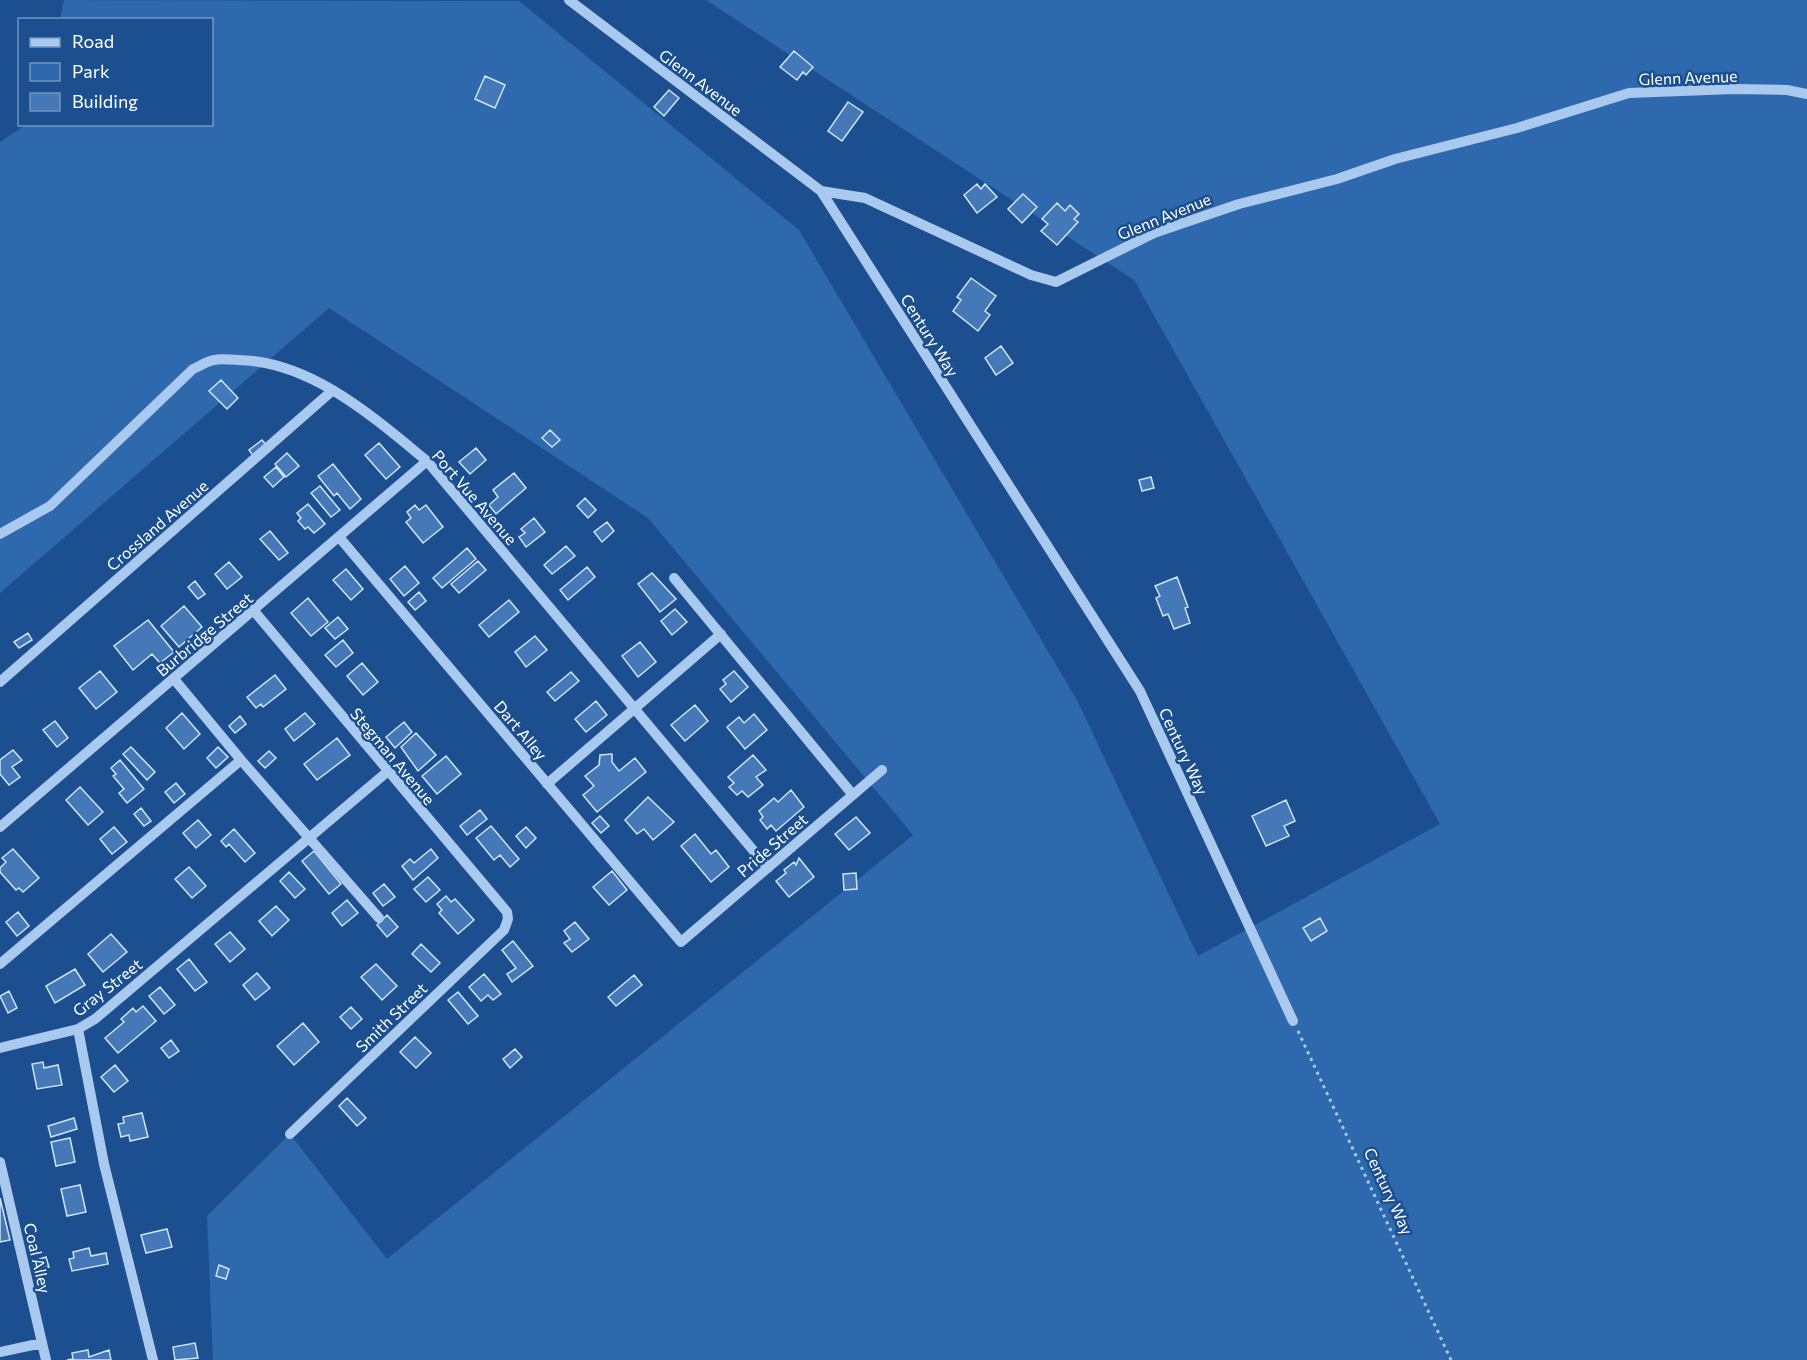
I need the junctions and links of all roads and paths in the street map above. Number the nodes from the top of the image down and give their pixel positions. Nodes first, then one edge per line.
1 (569, 0) edge
2 (1807, 94) edge
3 (821, 191) junction
4 (333, 390) junction
5 (427, 461) junction
6 (0, 534) edge
7 (339, 537) junction
8 (674, 578) dead end
9 (254, 612) junction
10 (721, 634) junction
11 (174, 679) junction
12 (0, 682) edge
13 (634, 709) junction
14 (241, 760) junction
15 (882, 770) dead end
16 (387, 772) junction
17 (548, 784) junction
18 (853, 795) junction
19 (0, 827) edge
20 (309, 838) junction
21 (768, 868) junction
22 (379, 918) dead end
23 (508, 919) joint
24 (681, 942) joint
25 (0, 964) edge
26 (1293, 1021) joint
27 (78, 1029) junction
28 (0, 1048) edge
29 (290, 1134) dead end
30 (0, 1162) edge
31 (42, 1343) junction
32 (0, 1352) edge
33 (46, 1360) edge
34 (153, 1360) edge
35 (1451, 1360) edge

1 - 3 street, Glenn Avenue
2 - 3 street, Glenn Avenue
3 - 26 street, Century Way
4 - 5 street, Port Vue Avenue
4 - 6 street, Port Vue Avenue
4 - 12 street, Crossland Avenue
5 - 7 street, Burbridge Street
5 - 13 street, Port Vue Avenue
7 - 9 street, Burbridge Street
7 - 17 street, Dart Alley
8 - 10 street
9 - 11 street, Burbridge Street
9 - 16 street, Stegman Avenue
10 - 13 street
10 - 18 street
11 - 14 street
11 - 19 street, Burbridge Street
13 - 17 street
13 - 21 street, Port Vue Avenue
14 - 20 street
14 - 25 street
15 - 18 street, Pride Street
16 - 20 street, Gray Street
16 - 23 street, Stegman Avenue
17 - 24 street, Dart Alley
18 - 21 street, Pride Street
20 - 22 street
20 - 27 street, Gray Street
21 - 24 street, Pride Street
23 - 29 street, Smith Street
26 - 35 path, Century Way
27 - 28 street
27 - 34 street, Gray Street
30 - 31 street, Coal Alley
31 - 32 street
31 - 33 street, Coal Alley

